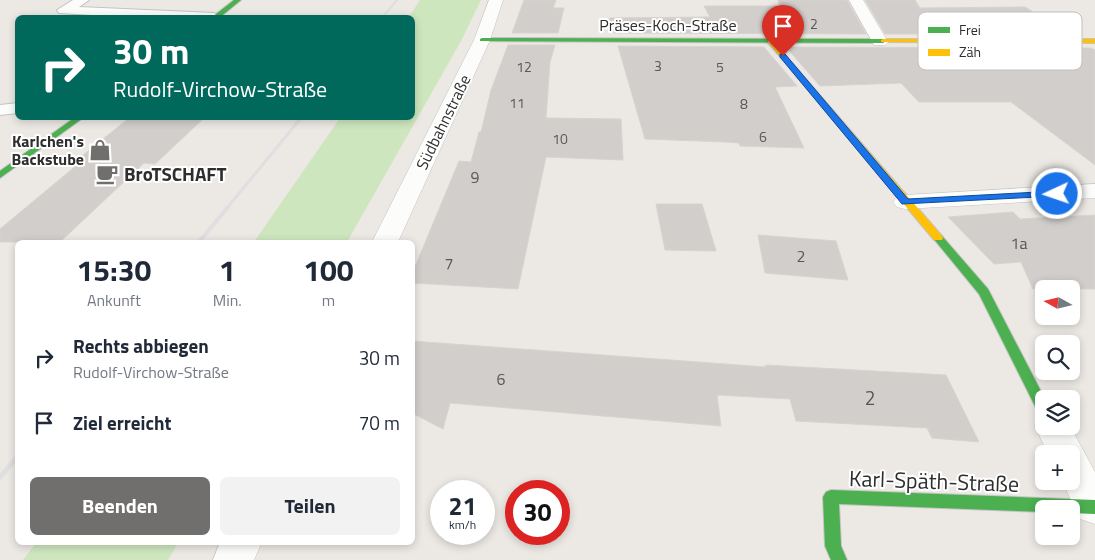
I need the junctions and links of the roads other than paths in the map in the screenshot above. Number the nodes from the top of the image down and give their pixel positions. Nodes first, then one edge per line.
1 (83, 0) edge
2 (238, 0) edge
3 (496, 0) edge
4 (856, 0) edge
5 (193, 5) dead end
6 (158, 15) edge
7 (178, 15) edge
8 (217, 15) edge
9 (482, 40) junction
10 (770, 41) junction
11 (1082, 41) edge
12 (1095, 41) edge
13 (880, 42) junction
14 (918, 42) edge
15 (15, 108) edge
16 (0, 110) edge
17 (76, 120) edge
18 (0, 175) edge
19 (1095, 191) edge
20 (905, 202) junction
21 (386, 240) edge
22 (1035, 392) edge
23 (1080, 480) edge
24 (1094, 507) edge
25 (240, 545) edge
26 (233, 560) edge
27 (839, 560) edge

1 - 6 lane
2 - 8 street
3 - 9 street, Südbahnstraße
4 - 13 street
5 - 7 lane
9 - 10 street, Präses-Koch-Straße
9 - 21 street, Südbahnstraße
10 - 13 street, Präses-Koch-Straße
10 - 20 street
11 - 12 street, Präses-Koch-Straße
13 - 14 street, Präses-Koch-Straße
15 - 16 lane
17 - 18 street
19 - 20 street
20 - 22 street
23 - 24 street
24 - 27 street, Karl-Späth-Straße
25 - 26 street

